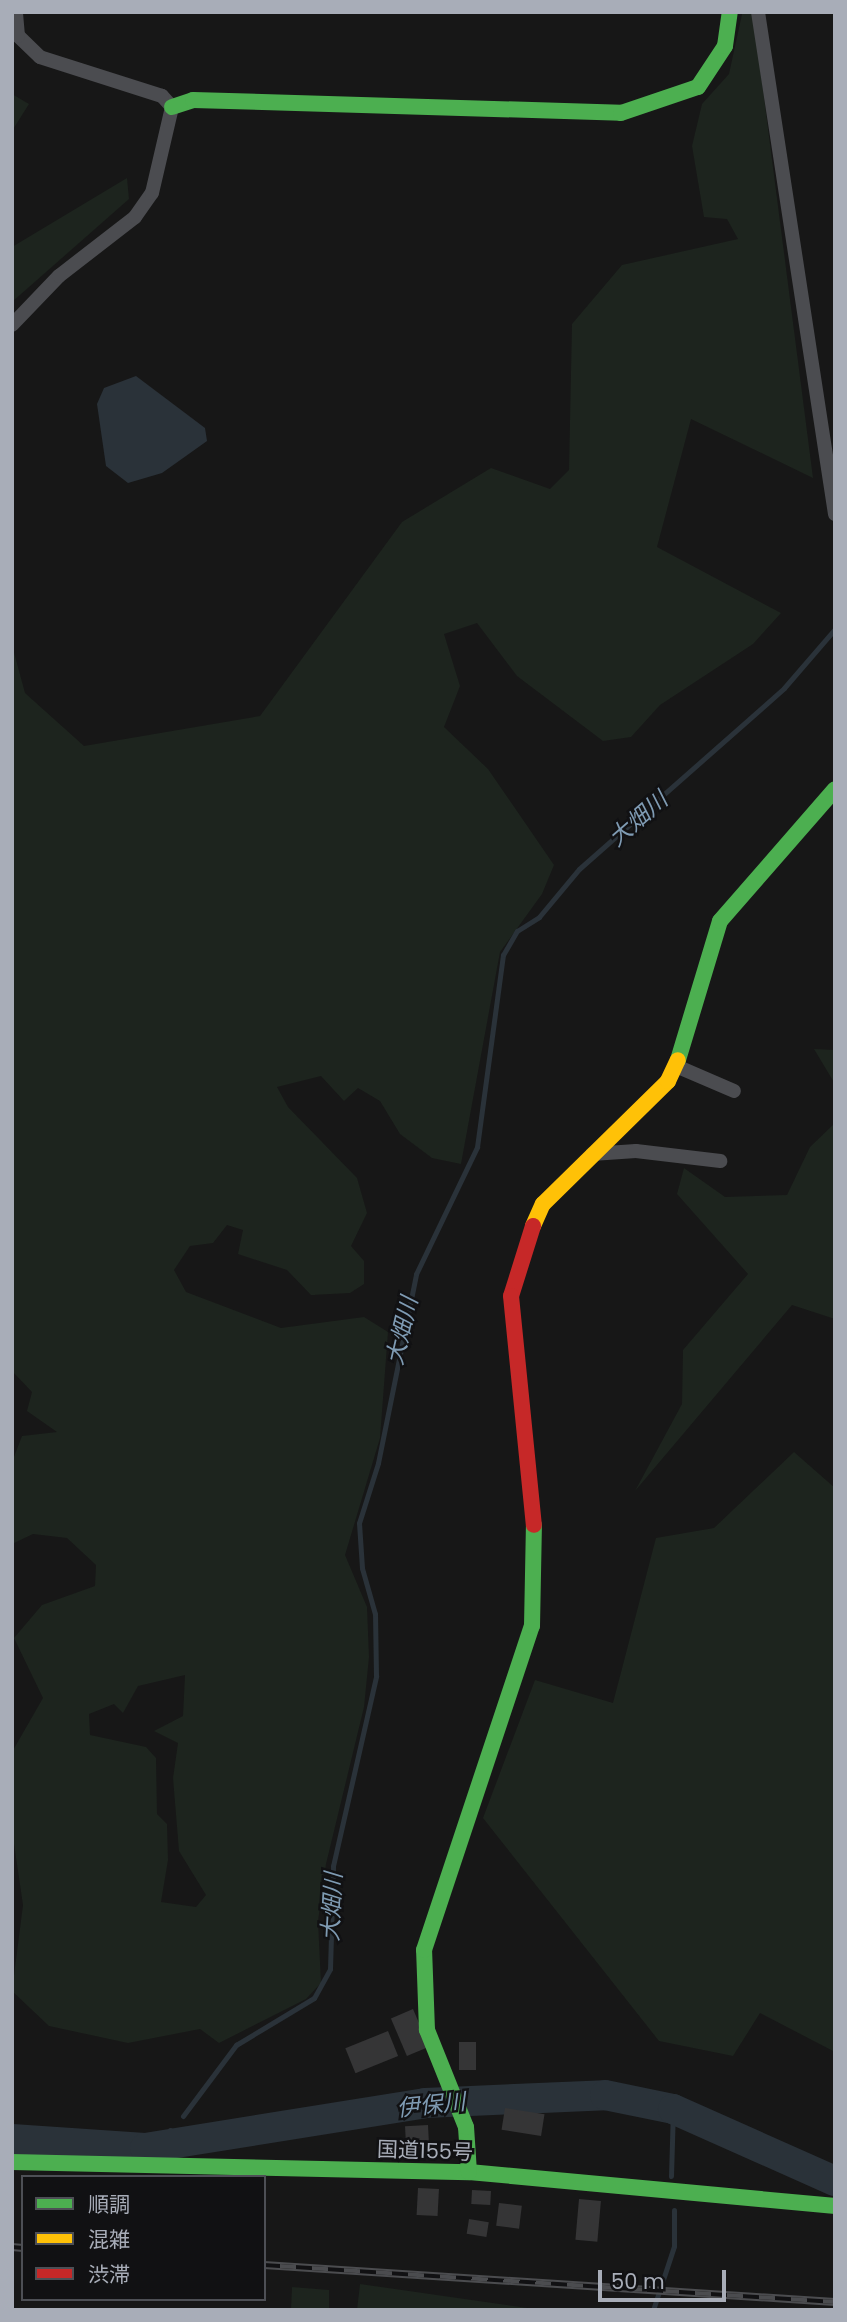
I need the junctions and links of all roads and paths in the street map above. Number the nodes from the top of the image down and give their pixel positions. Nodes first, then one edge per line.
1 (16, 12) edge
2 (730, 12) edge
3 (758, 12) edge
4 (172, 107) junction
5 (12, 325) edge
6 (835, 514) edge
7 (835, 789) edge
8 (676, 1066) junction
9 (734, 1091) dead end
10 (591, 1154) junction
11 (720, 1161) dead end
12 (12, 2162) edge
13 (469, 2172) junction
14 (835, 2206) edge

1 - 4 street
2 - 4 main road
3 - 6 street
4 - 5 street
7 - 8 main road
8 - 9 street
8 - 10 main road
10 - 11 street
10 - 13 main road
12 - 13 main road, 国道155号
13 - 14 main road, 国道155号

